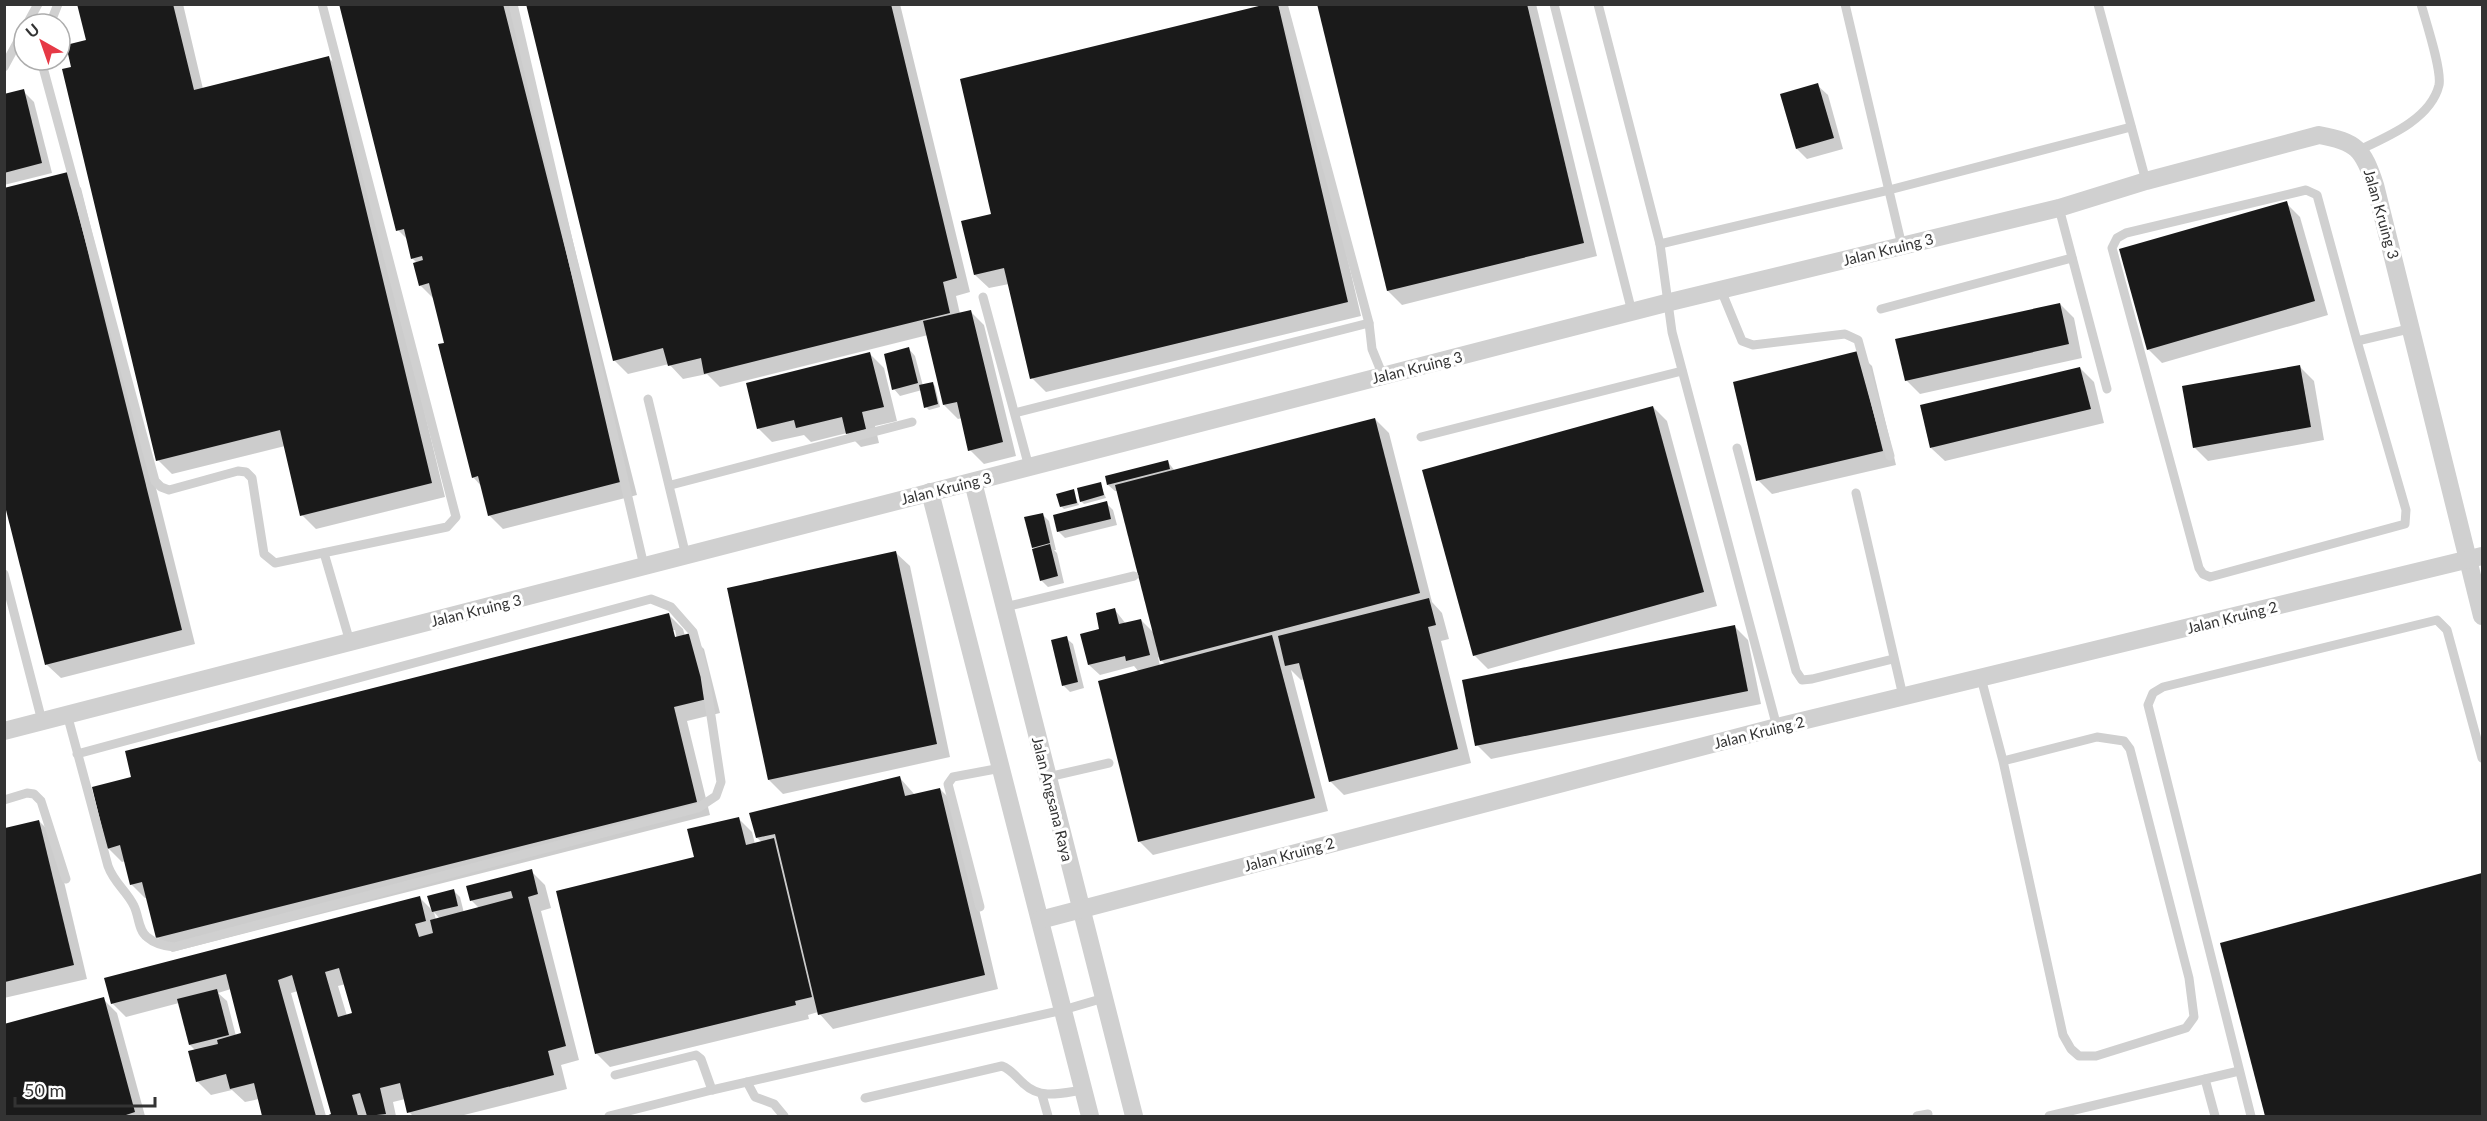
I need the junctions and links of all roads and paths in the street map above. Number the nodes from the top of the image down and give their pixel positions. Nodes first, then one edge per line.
1 (322, 4) edge
2 (513, 4) edge
3 (1283, 4) edge
4 (1554, 4) edge
5 (1598, 4) edge
6 (1845, 4) edge
7 (2098, 4) edge
8 (2421, 4) edge
9 (12, 52) edge
10 (4, 67) edge
11 (44, 72) edge
12 (2131, 127) junction
13 (2359, 150) junction
14 (2146, 182) junction
15 (1889, 190) junction
16 (2059, 208) junction
17 (1659, 244) junction
18 (1902, 246) junction
19 (2072, 258) junction
20 (1721, 290) junction
21 (983, 297) dead end
22 (1666, 303) junction
23 (1881, 309) dead end
24 (1632, 312) junction
25 (1369, 324) junction
26 (2413, 328) junction
27 (2357, 341) junction
28 (1682, 371) junction
29 (1383, 376) junction
30 (2107, 389) dead end
31 (648, 399) dead end
32 (1015, 413) junction
33 (912, 422) dead end
34 (1421, 437) dead end
35 (1737, 448) dead end
36 (1890, 456) dead end
37 (1029, 467) junction
38 (973, 482) junction
39 (671, 485) junction
40 (930, 492) junction
41 (1856, 493) dead end
42 (324, 553) junction
43 (686, 555) junction
44 (2475, 558) edge
45 (644, 566) junction
46 (4, 574) edge
47 (1134, 576) dead end
48 (1005, 607) junction
49 (2482, 616) edge
50 (350, 642) junction
51 (1893, 659) junction
52 (1981, 678) junction
53 (1903, 696) junction
54 (67, 714) junction
55 (42, 721) junction
56 (1777, 726) junction
57 (4, 731) edge
58 (77, 754) junction
59 (2482, 758) edge
60 (2003, 762) junction
61 (1109, 763) dead end
62 (1001, 768) junction
63 (1048, 777) junction
64 (4, 800) edge
65 (66, 879) dead end
66 (980, 908) dead end
67 (1081, 909) junction
68 (1040, 920) junction
69 (1104, 998) junction
70 (1063, 1010) junction
71 (2239, 1071) junction
72 (615, 1075) dead end
73 (2205, 1079) junction
74 (747, 1082) junction
75 (712, 1090) junction
76 (1083, 1090) junction
77 (1042, 1095) junction
78 (865, 1098) dead end
79 (1928, 1114) dead end
80 (609, 1116) edge
81 (784, 1116) edge
82 (1048, 1116) edge
83 (1090, 1116) edge
84 (1134, 1116) edge
85 (1917, 1116) edge
86 (2049, 1116) edge
87 (2215, 1116) edge
88 (2251, 1116) edge

1 - 42 lane
2 - 45 lane
3 - 25 lane
4 - 24 lane
5 - 17 lane
6 - 15 lane
7 - 12 lane
8 - 13 lane
9 - 10 lane
11 - 42 lane
12 - 14 lane
12 - 15 lane
13 - 14 street, Jalan Kruing 3
13 - 26 street, Jalan Kruing 3
14 - 16 street, Jalan Kruing 3
15 - 17 lane
15 - 18 lane
16 - 18 street, Jalan Kruing 3
16 - 19 lane
17 - 22 lane
18 - 20 street, Jalan Kruing 3
19 - 23 lane
19 - 30 lane
20 - 22 street, Jalan Kruing 3
20 - 36 lane
21 - 32 lane
22 - 24 street, Jalan Kruing 3
22 - 28 lane
24 - 29 street, Jalan Kruing 3
25 - 29 lane
25 - 32 lane
26 - 27 lane
26 - 44 street, Jalan Kruing 3
27 - 27 lane
28 - 34 lane
28 - 56 lane
29 - 37 street, Jalan Kruing 3
31 - 39 lane
32 - 37 lane
33 - 39 lane
35 - 51 lane
37 - 38 street, Jalan Kruing 3
38 - 40 street, Jalan Kruing 3
38 - 48 street, Jalan Angsana Raya
39 - 43 lane
40 - 43 street, Jalan Kruing 3
40 - 62 street
41 - 51 lane
42 - 50 lane
43 - 45 street, Jalan Kruing 3
44 - 49 street, Jalan Kruing 3
44 - 52 street, Jalan Kruing 2
45 - 50 street, Jalan Kruing 3
46 - 55 lane
47 - 48 lane
48 - 63 street, Jalan Angsana Raya
50 - 54 street, Jalan Kruing 3
51 - 53 lane
52 - 53 street, Jalan Kruing 2
52 - 60 lane
53 - 56 street, Jalan Kruing 2
54 - 55 street, Jalan Kruing 3
54 - 58 lane
55 - 57 street, Jalan Kruing 3
56 - 67 street, Jalan Kruing 2
58 - 58 lane
59 - 71 lane
60 - 60 lane
61 - 63 lane
62 - 66 lane
62 - 68 street
63 - 67 street, Jalan Angsana Raya
64 - 65 lane
67 - 68 street, Jalan Kruing 2
67 - 69 street, Jalan Angsana Raya
68 - 70 street
69 - 70 lane
69 - 84 street, Jalan Angsana Raya
70 - 74 lane
70 - 76 street
71 - 73 lane
71 - 88 lane
72 - 75 lane
73 - 86 lane
73 - 87 lane
74 - 75 lane
74 - 81 lane
75 - 80 lane
76 - 77 lane
76 - 83 street
77 - 78 lane
77 - 82 lane
79 - 85 lane

